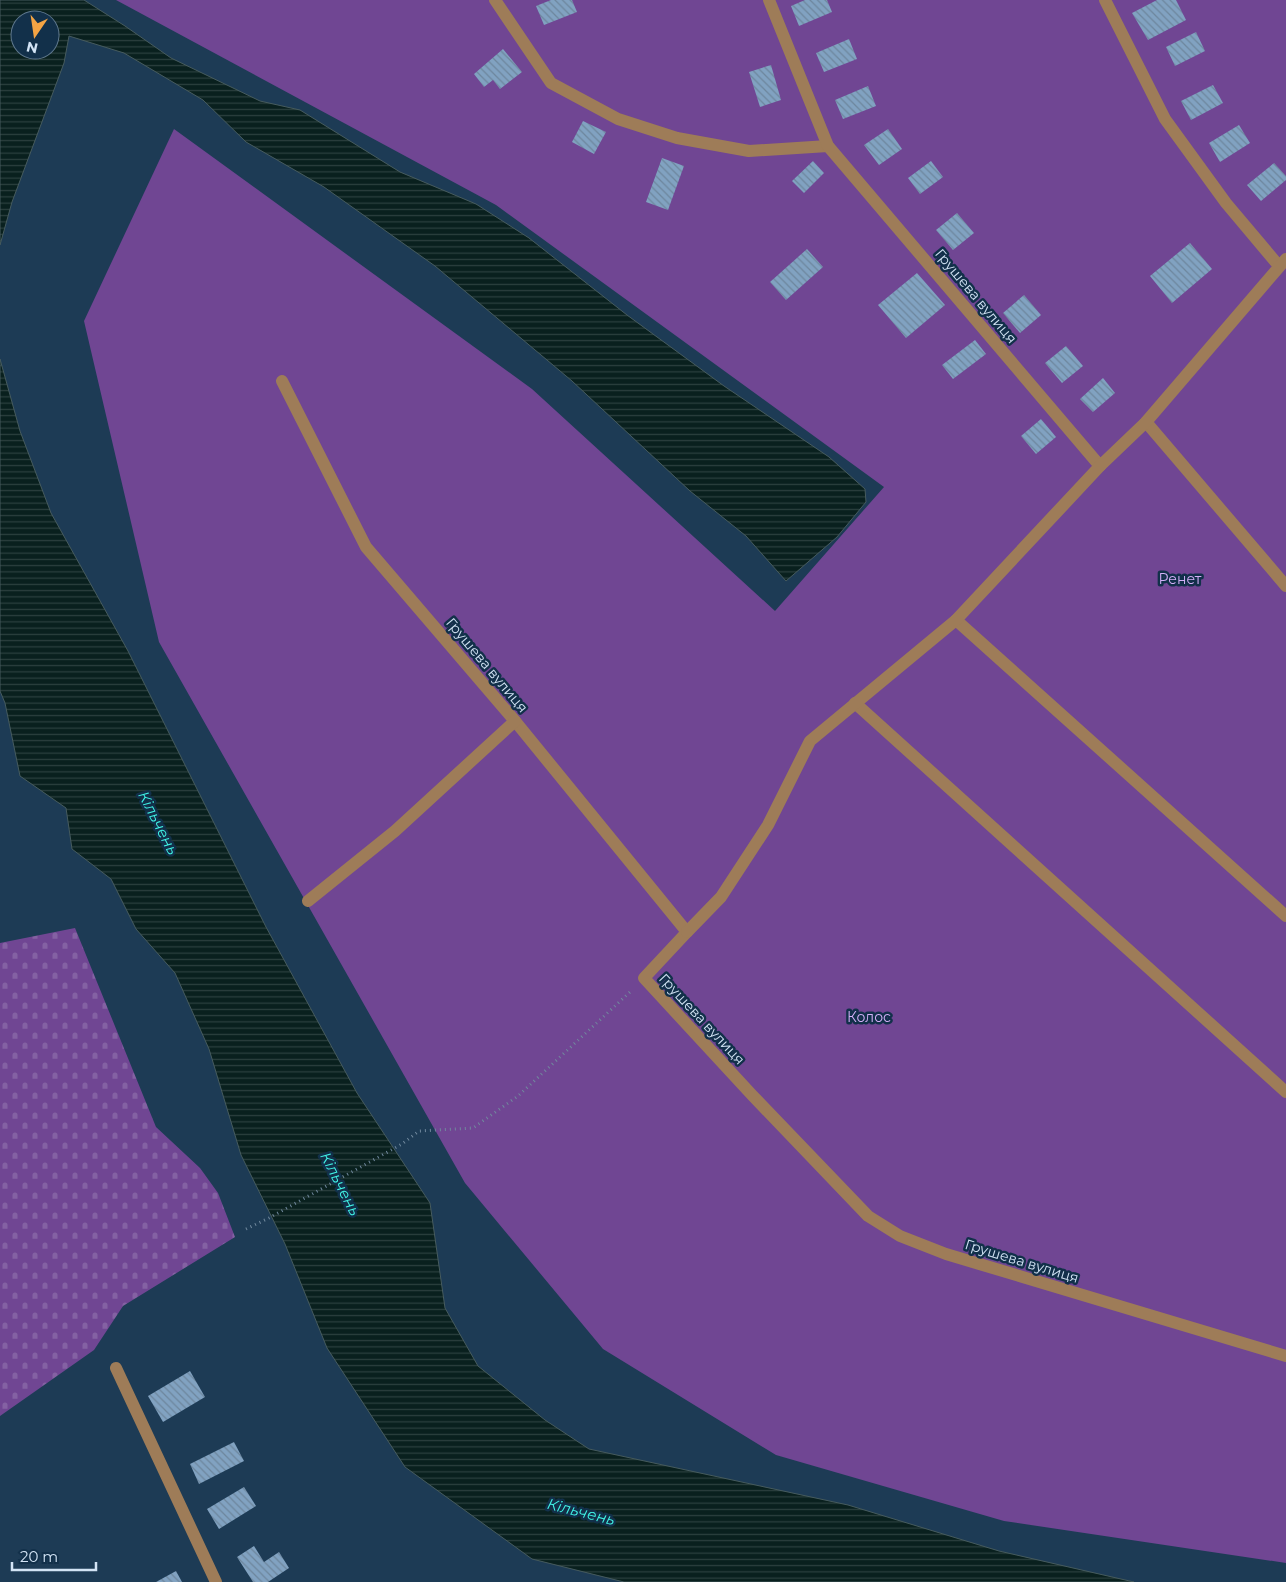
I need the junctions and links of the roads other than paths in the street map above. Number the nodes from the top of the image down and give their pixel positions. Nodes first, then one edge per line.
1 (495, 0) edge
2 (768, 0) edge
3 (1105, 0) edge
4 (828, 146) junction
5 (1282, 263) edge
6 (282, 380) dead end
7 (1146, 422) junction
8 (1100, 466) junction
9 (1286, 586) edge
10 (956, 620) junction
11 (855, 703) junction
12 (515, 721) junction
13 (308, 901) dead end
14 (1286, 916) edge
15 (687, 932) junction
16 (1286, 1092) edge
17 (1286, 1356) edge
18 (116, 1368) dead end
19 (216, 1582) edge

1 - 4 street
2 - 4 street, Грушева вулиця
3 - 5 street
4 - 8 street, Грушева вулиця
5 - 7 street
6 - 12 street, Грушева вулиця
7 - 8 street
7 - 9 street
8 - 10 street
10 - 11 street
10 - 14 street
11 - 15 street
11 - 16 street
12 - 13 street
12 - 15 street, Грушева вулиця
15 - 17 street, Грушева вулиця
18 - 19 street

